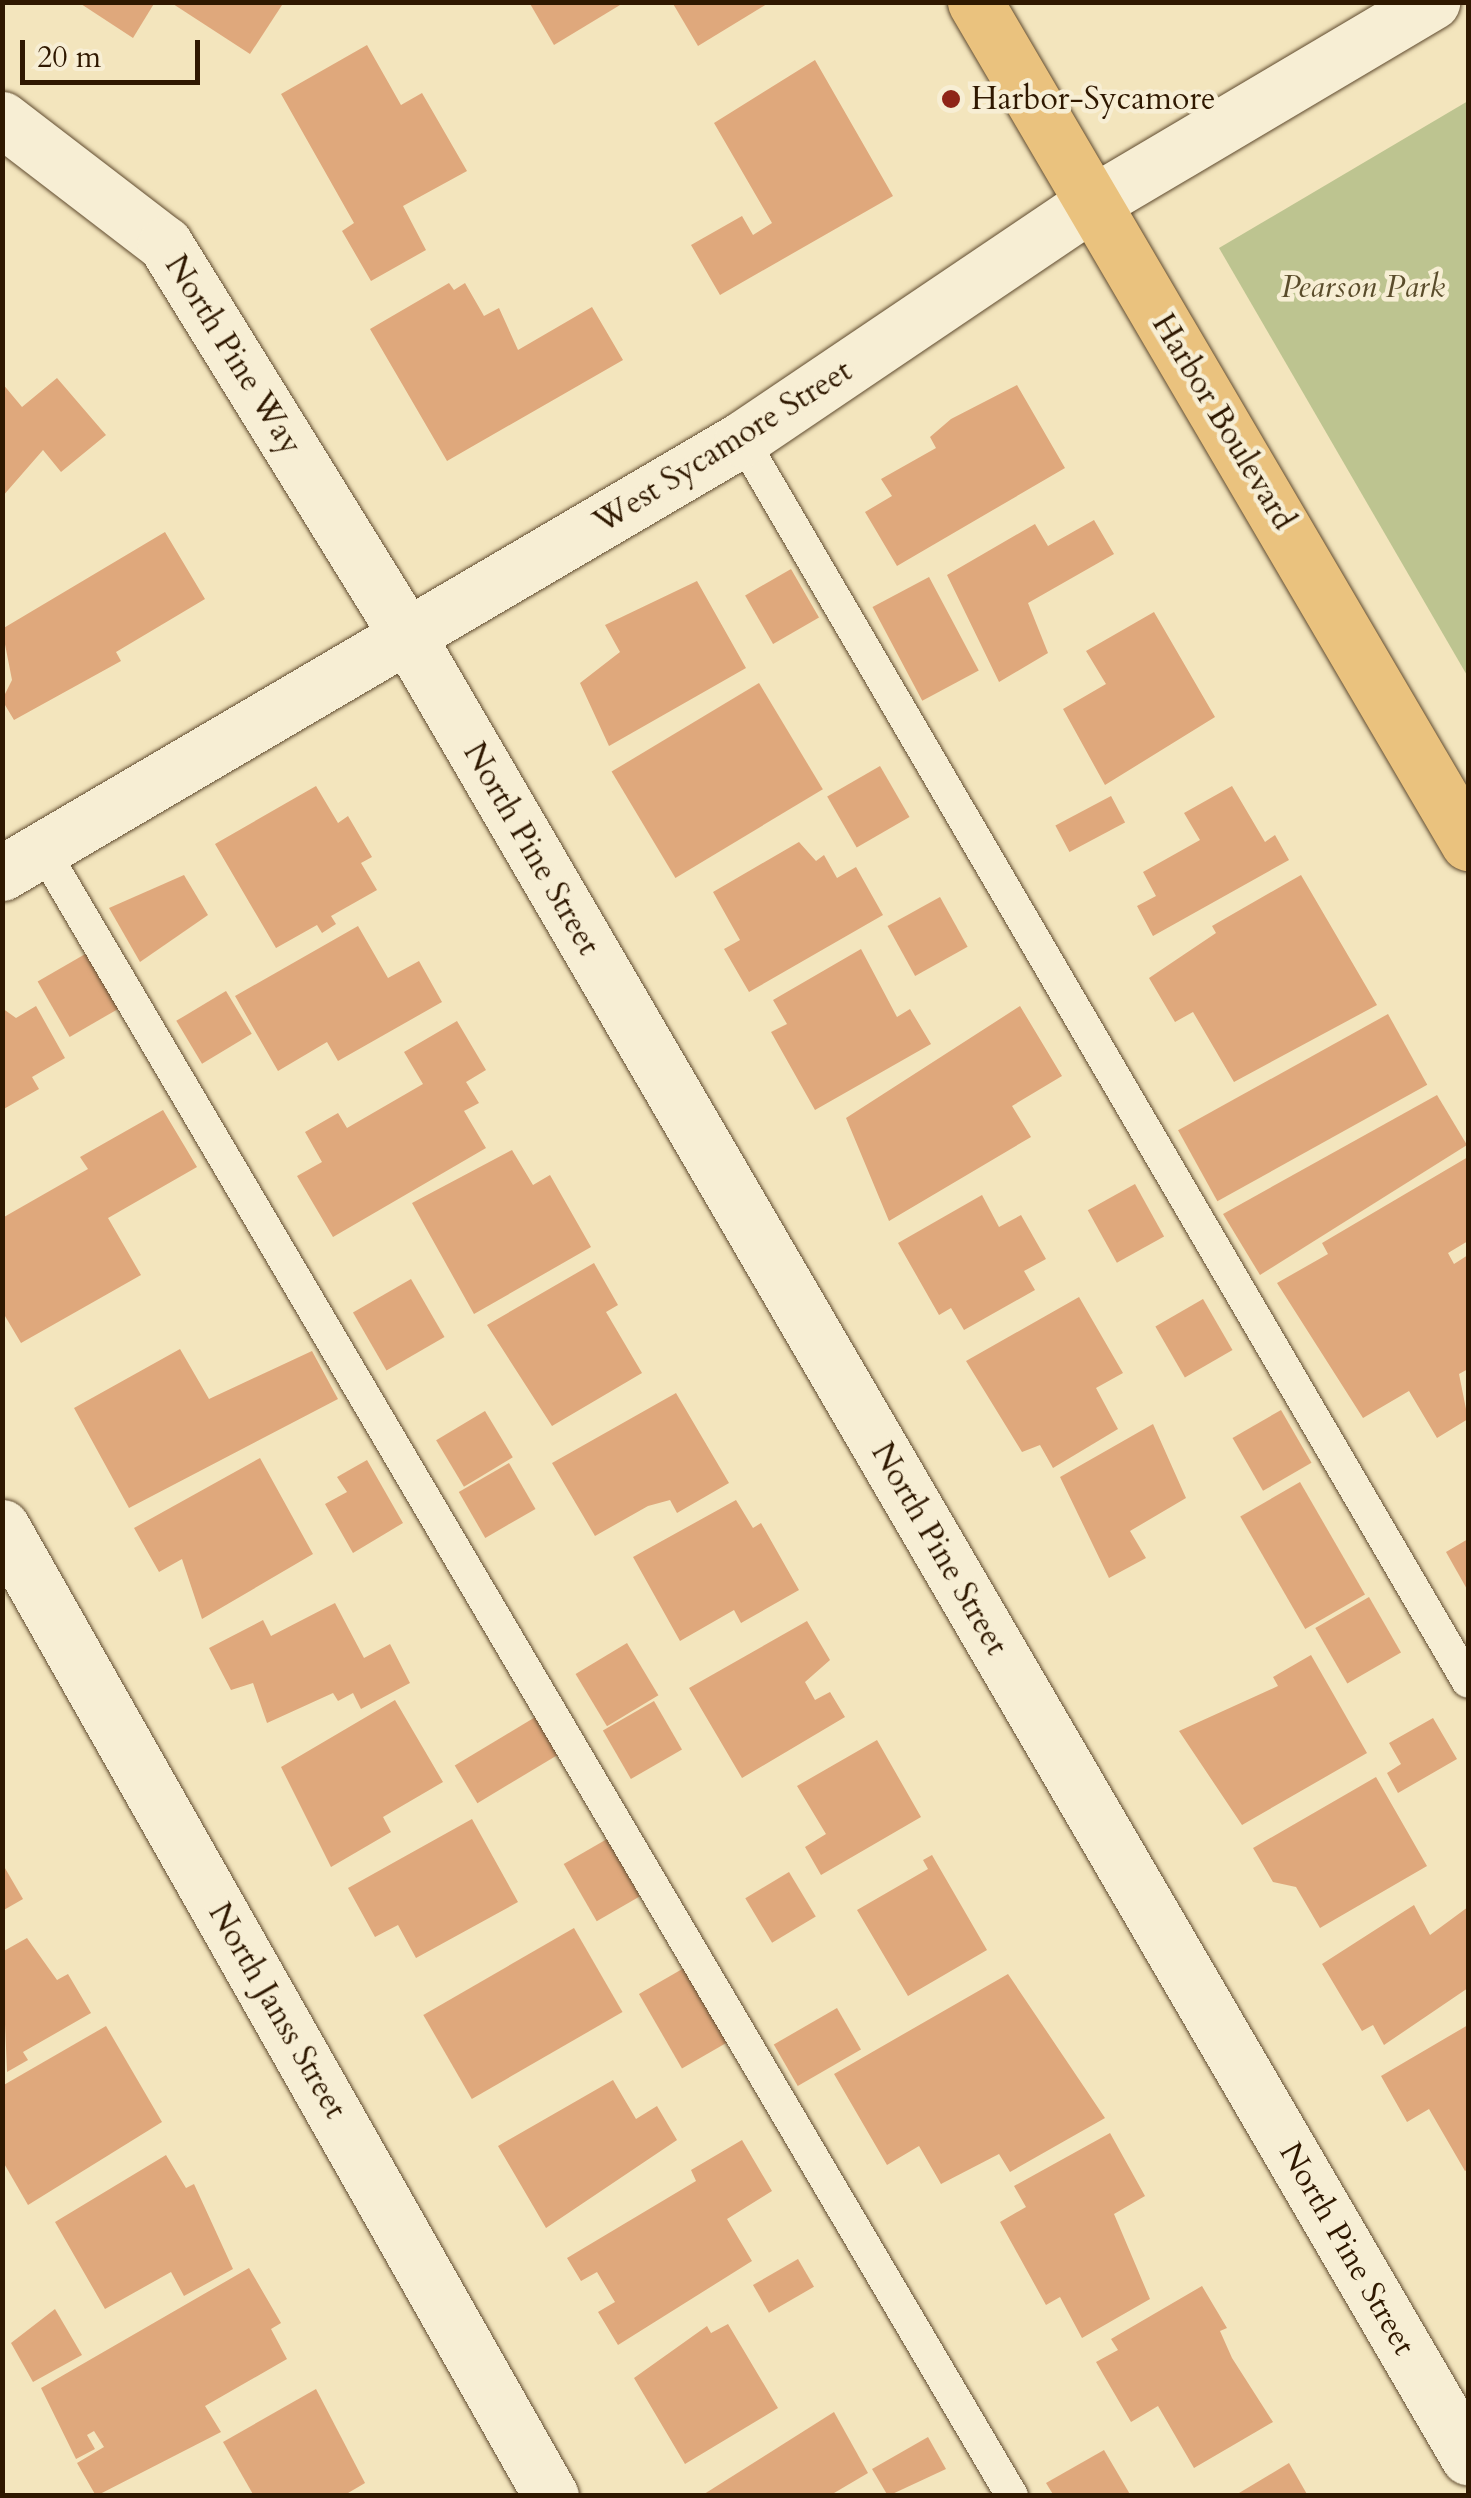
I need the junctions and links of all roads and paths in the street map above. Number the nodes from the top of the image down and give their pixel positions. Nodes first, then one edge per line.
1 (975, 2) edge
2 (1432, 2) edge
3 (2, 119) edge
4 (1094, 202) junction
5 (742, 439) junction
6 (410, 640) junction
7 (1468, 843) edge
8 (23, 862) edge
9 (2, 1527) edge
10 (1468, 1682) edge
11 (1468, 2458) edge
12 (551, 2496) edge
13 (1012, 2496) edge

1 - 4 main road, Harbor Boulevard
2 - 4 street, West Sycamore Street
3 - 6 street, North Pine Way
4 - 5 street, West Sycamore Street
4 - 7 main road, Harbor Boulevard
5 - 6 street, West Sycamore Street
5 - 10 lane
6 - 8 street, West Sycamore Street
6 - 11 street, North Pine Street
8 - 13 lane
9 - 12 street, North Janss Street

